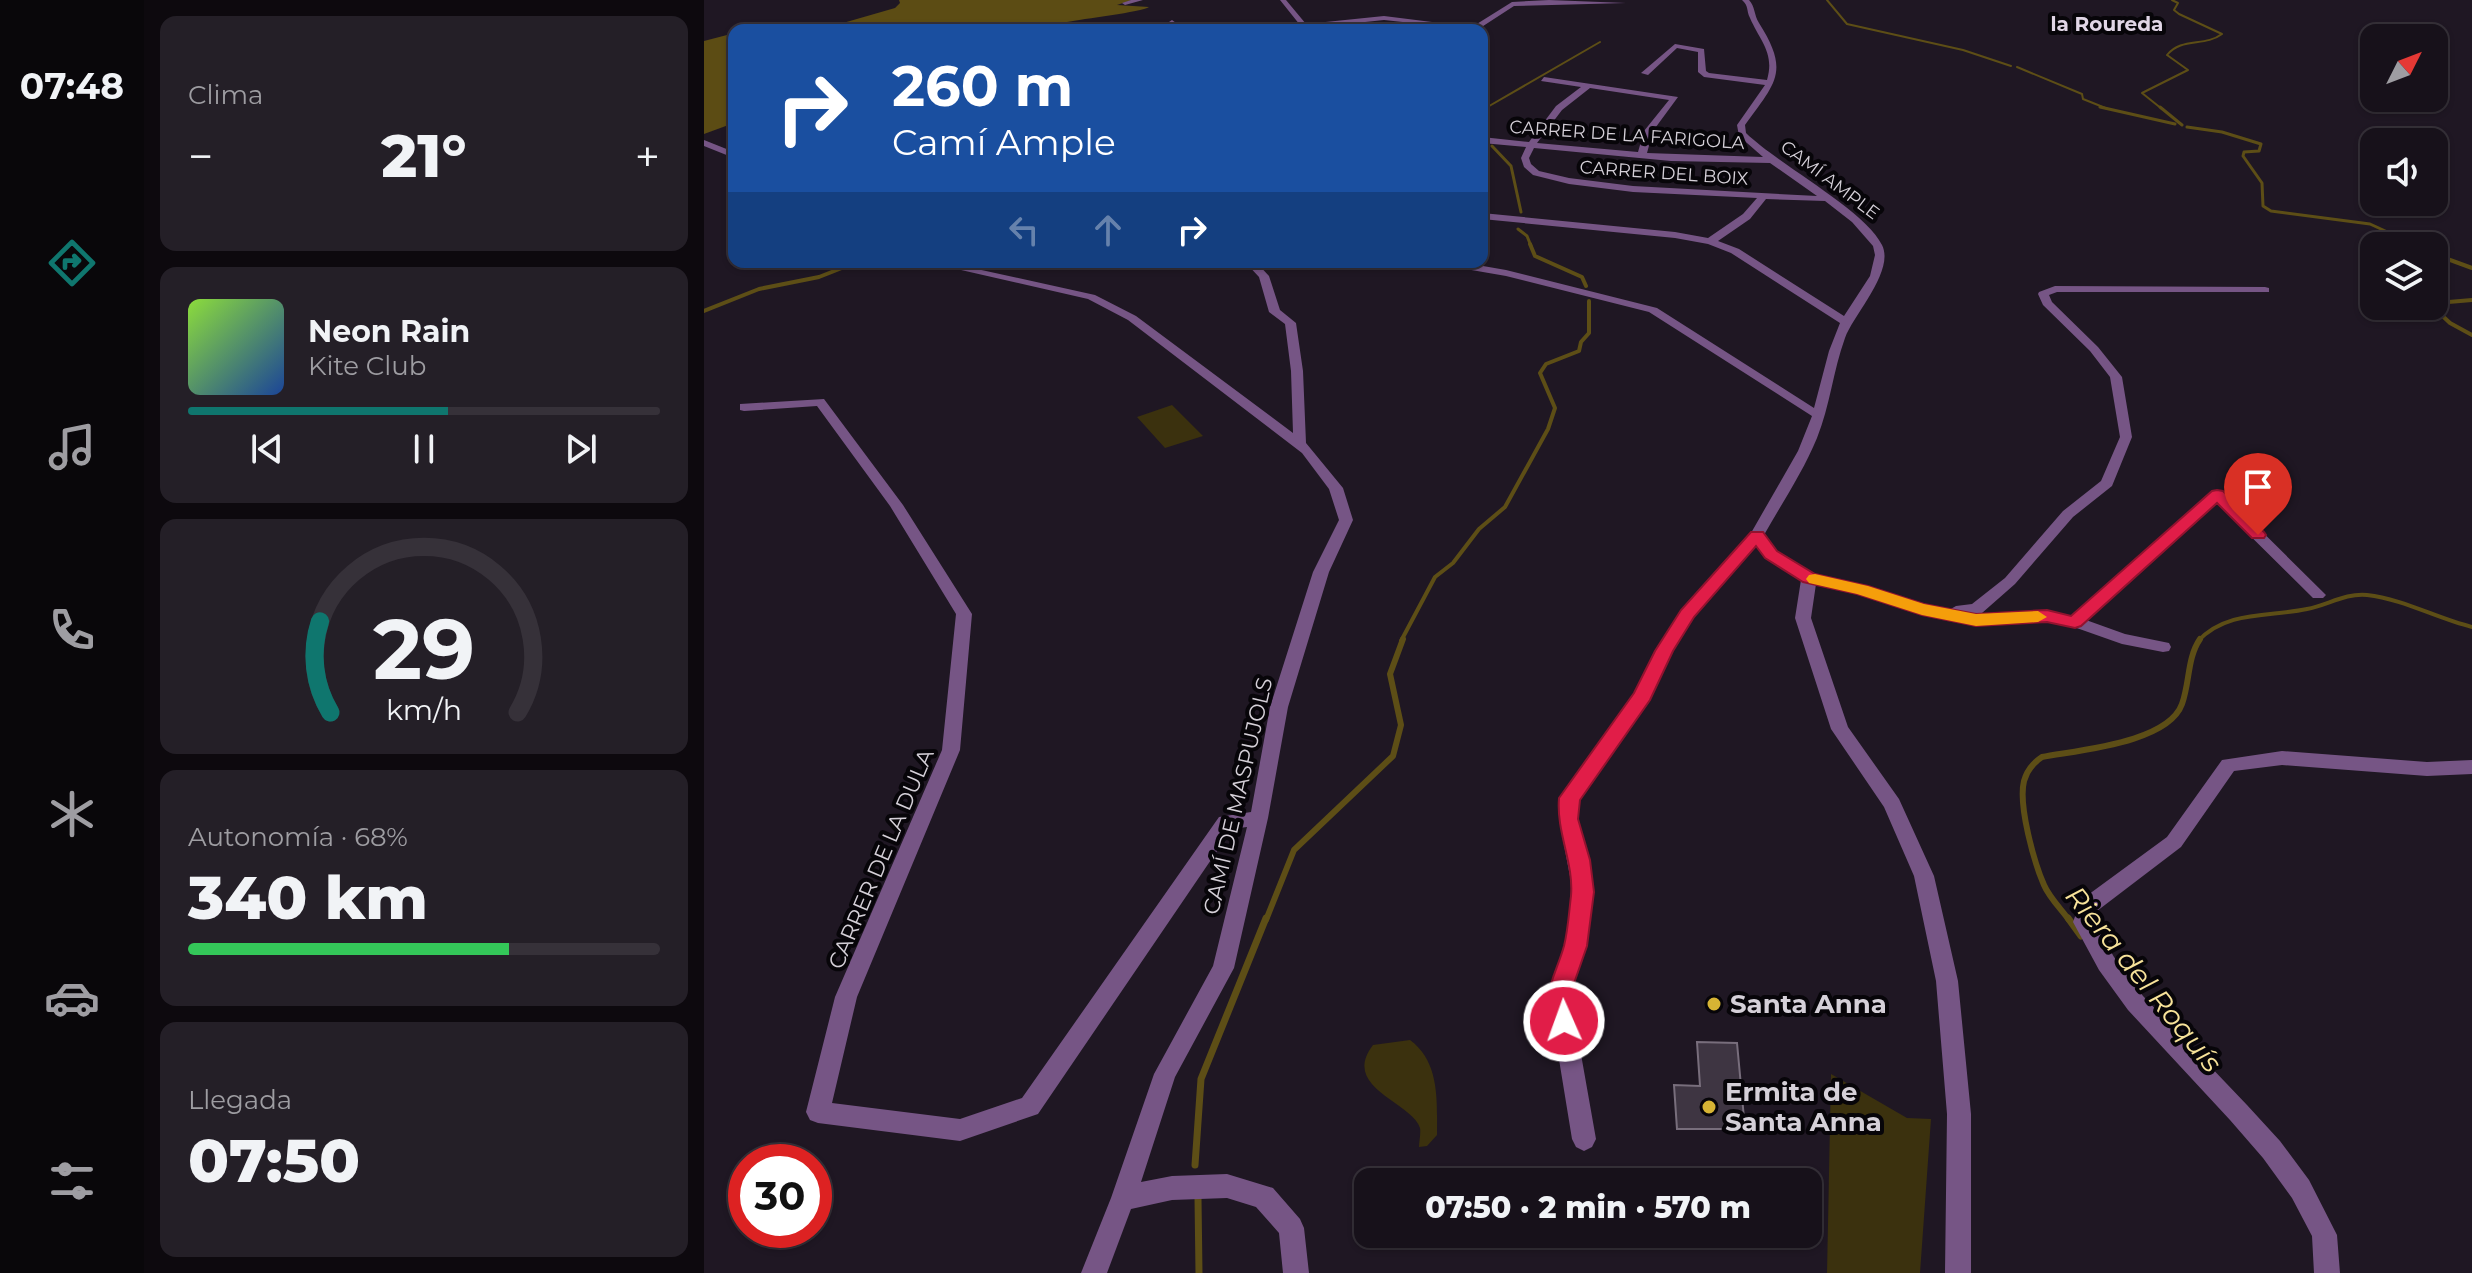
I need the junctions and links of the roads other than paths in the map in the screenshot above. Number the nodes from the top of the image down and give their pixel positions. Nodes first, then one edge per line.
1 (1140, 0) edge
2 (1283, 0) edge
3 (1546, 0) edge
4 (1745, 0) edge
5 (1537, 2) edge
6 (1125, 3) dead end
7 (1623, 3) dead end
8 (1302, 24) edge
9 (1341, 24) edge
10 (1432, 24) edge
11 (1480, 24) edge
12 (1645, 73) dead end
13 (1544, 79) dead end
14 (1770, 83) junction
15 (1588, 86) junction
16 (1488, 141) edge
17 (704, 143) edge
18 (1531, 145) junction
19 (728, 153) edge
20 (1642, 155) junction
21 (1770, 160) junction
22 (1763, 196) junction
23 (1824, 199) junction
24 (1488, 217) edge
25 (1710, 241) junction
26 (958, 268) edge
27 (1256, 268) edge
28 (1480, 268) edge
29 (2265, 290) dead end
30 (1846, 322) junction
31 (744, 407) dead end
32 (1814, 413) dead end
33 (1300, 444) junction
34 (1757, 535) junction
35 (1809, 578) junction
36 (2318, 595) dead end
37 (1942, 612) junction
38 (2075, 622) junction
39 (2163, 647) dead end
40 (2472, 767) edge
41 (1259, 818) junction
42 (1584, 1139) dead end
43 (1123, 1198) junction
44 (1094, 1273) edge
45 (1296, 1273) edge
46 (1958, 1273) edge
47 (2327, 1273) edge

1 - 6 street
2 - 8 street
3 - 5 street
4 - 14 street
5 - 7 street
5 - 11 street
9 - 10 street
12 - 14 street
13 - 15 street
14 - 21 street, CAMÍ AMPLE
15 - 18 street
15 - 20 street
16 - 18 street, CARRER DE LA FARIGOLA
17 - 19 street
18 - 20 street, CARRER DE LA FARIGOLA
18 - 22 street, CARRER DEL BOIX
20 - 21 street, CARRER DE LA FARIGOLA
21 - 23 street, CAMÍ AMPLE
22 - 23 street, CARRER DEL BOIX
22 - 25 street
23 - 30 street, CAMÍ AMPLE
24 - 25 street
25 - 30 street
26 - 33 street, CAMÍ DE MASPUJOLS
27 - 33 street
28 - 32 street
29 - 37 street
30 - 34 street, CAMÍ AMPLE
31 - 41 street, CARRER DE LA DULA
33 - 41 street, CAMÍ DE MASPUJOLS
34 - 35 street
34 - 42 street, CAMÍ AMPLE
35 - 37 street
35 - 46 street
36 - 38 street
37 - 38 street
38 - 39 street
40 - 47 street
41 - 43 street, CAMÍ DE MASPUJOLS
43 - 44 street, CAMÍ DE MASPUJOLS
43 - 45 street

